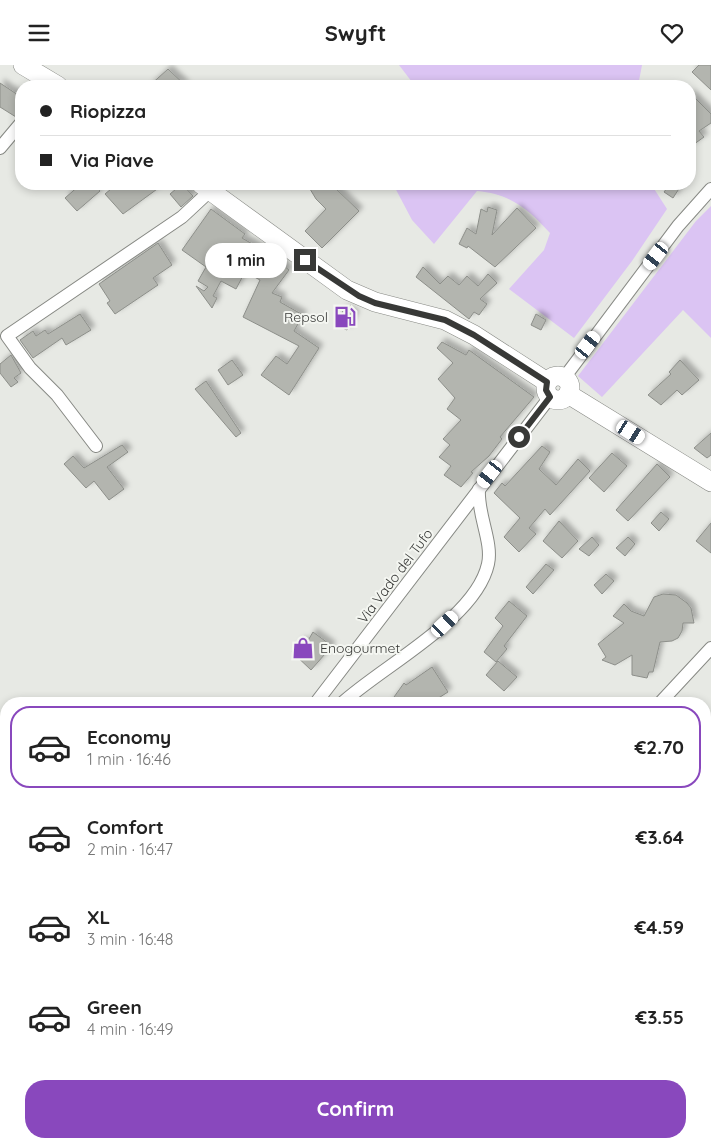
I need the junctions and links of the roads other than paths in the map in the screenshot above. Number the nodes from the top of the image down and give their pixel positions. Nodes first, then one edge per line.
1 (22, 65) edge
2 (44, 80) edge
3 (15, 130) edge
4 (0, 148) edge
5 (711, 189) edge
6 (204, 190) edge
7 (210, 190) edge
8 (557, 388) junction
9 (96, 446) dead end
10 (711, 482) edge
11 (478, 489) junction
12 (711, 648) edge
13 (320, 697) edge
14 (348, 697) edge
15 (666, 697) edge

1 - 2 main road
3 - 4 street
5 - 8 street, Via Vado del Tufo
6 - 9 street
7 - 8 main road
8 - 10 main road
8 - 11 street, Via Vado del Tufo
11 - 13 street, Via Vado del Tufo
11 - 14 street
12 - 15 street

